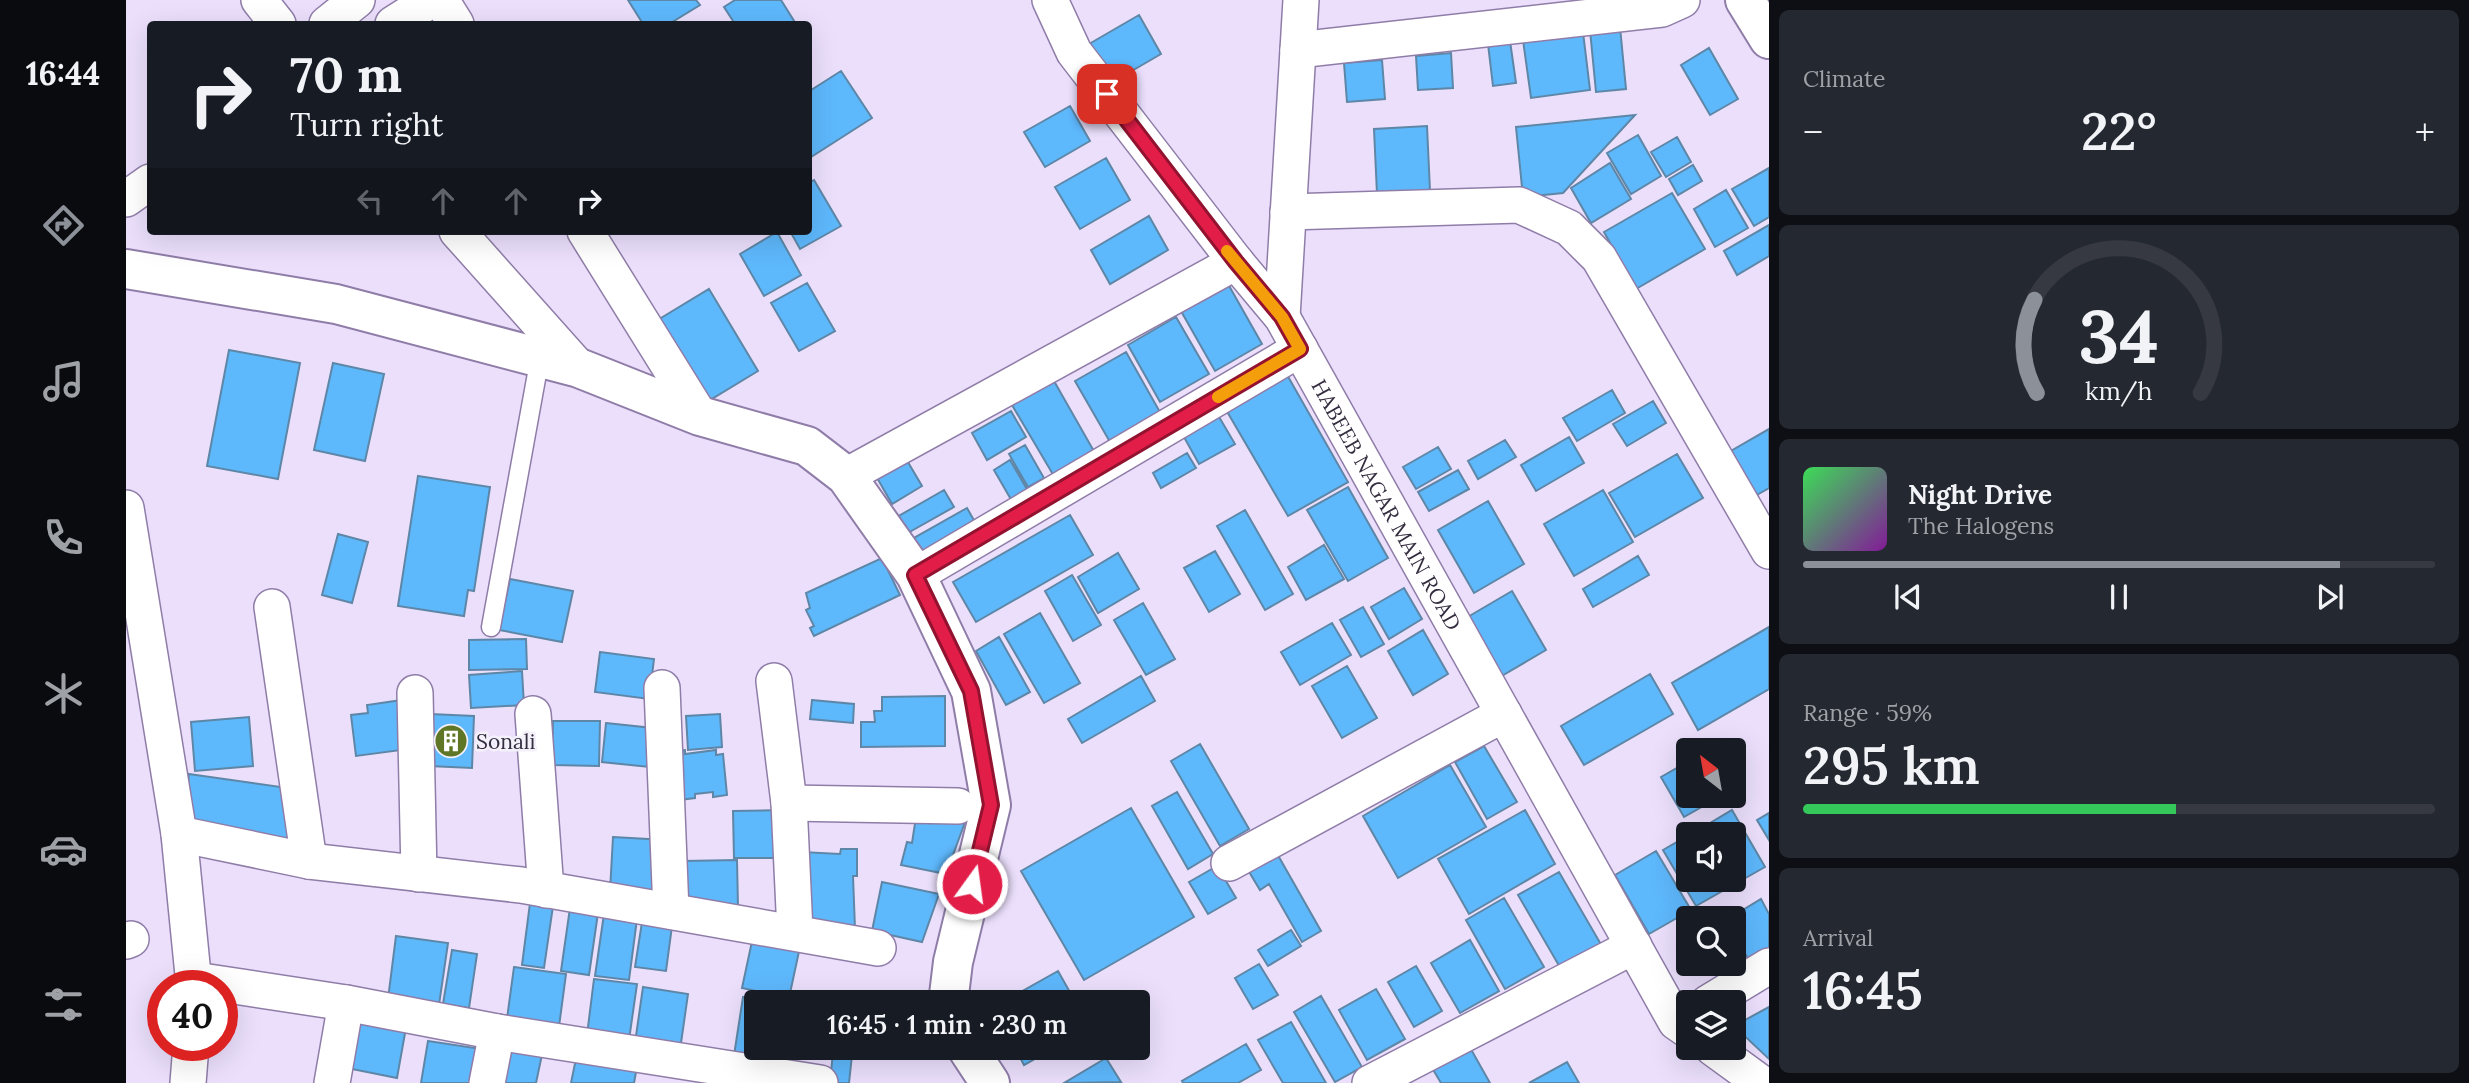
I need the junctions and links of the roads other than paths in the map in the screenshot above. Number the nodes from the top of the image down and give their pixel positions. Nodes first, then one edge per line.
1 (259, 0) edge
2 (357, 0) edge
3 (431, 0) edge
4 (441, 0) edge
5 (1050, 0) edge
6 (1301, 0) edge
7 (1682, 0) edge
8 (1745, 0) edge
9 (276, 21) edge
10 (331, 21) edge
11 (398, 21) edge
12 (454, 21) edge
13 (1769, 39) edge
14 (1298, 50) junction
15 (147, 184) edge
16 (126, 199) edge
17 (1288, 212) junction
18 (461, 235) edge
19 (587, 235) edge
20 (1236, 262) junction
21 (126, 269) edge
22 (1282, 317) junction
23 (1300, 349) junction
24 (540, 357) junction
25 (579, 368) junction
26 (700, 416) junction
27 (846, 476) junction
28 (126, 508) edge
29 (1769, 551) edge
30 (915, 575) junction
31 (272, 607) dead end
32 (491, 627) dead end
33 (774, 681) dead end
34 (662, 688) dead end
35 (415, 693) dead end
36 (1504, 714) junction
37 (533, 715) dead end
38 (789, 803) junction
39 (958, 806) dead end
40 (180, 834) junction
41 (309, 861) junction
42 (1229, 863) dead end
43 (419, 874) junction
44 (546, 890) junction
45 (671, 911) junction
46 (795, 932) junction
47 (1634, 946) junction
48 (878, 948) dead end
49 (1769, 966) edge
50 (194, 970) edge
51 (238, 989) edge
52 (950, 990) edge
53 (1729, 990) edge
54 (346, 1003) junction
55 (1676, 1009) edge
56 (497, 1032) junction
57 (974, 1060) edge
58 (190, 1061) edge
59 (648, 1070) edge
60 (810, 1082) edge
61 (988, 1082) edge
62 (188, 1083) edge
63 (332, 1083) edge
64 (487, 1083) edge
65 (1370, 1083) edge

1 - 9 street
2 - 10 street
3 - 11 street
4 - 12 street
5 - 20 street, HABEEB NAGAR MAIN ROAD
6 - 14 street
7 - 14 street
8 - 13 street
14 - 17 street
15 - 16 street
17 - 22 street
17 - 29 street
18 - 25 street
19 - 26 street
20 - 22 street, HABEEB NAGAR MAIN ROAD
20 - 27 street
21 - 24 street
22 - 23 street, HABEEB NAGAR MAIN ROAD
23 - 30 street
23 - 36 street, HABEEB NAGAR MAIN ROAD
24 - 25 street
24 - 32 lane
25 - 26 street
26 - 27 street
27 - 30 street
28 - 40 street
30 - 52 street
31 - 41 street
33 - 38 street
34 - 45 street
35 - 43 street
36 - 42 street
36 - 47 street, HABEEB NAGAR MAIN ROAD
37 - 44 street
38 - 39 street
38 - 46 street
40 - 41 street
40 - 50 street
41 - 43 street
43 - 44 street
44 - 45 street
45 - 46 street
46 - 48 street
47 - 55 street, HABEEB NAGAR MAIN ROAD
47 - 65 street
49 - 53 street
51 - 54 street
54 - 56 street
54 - 63 street
56 - 59 street
56 - 64 street
57 - 61 street
58 - 62 street
59 - 60 street

